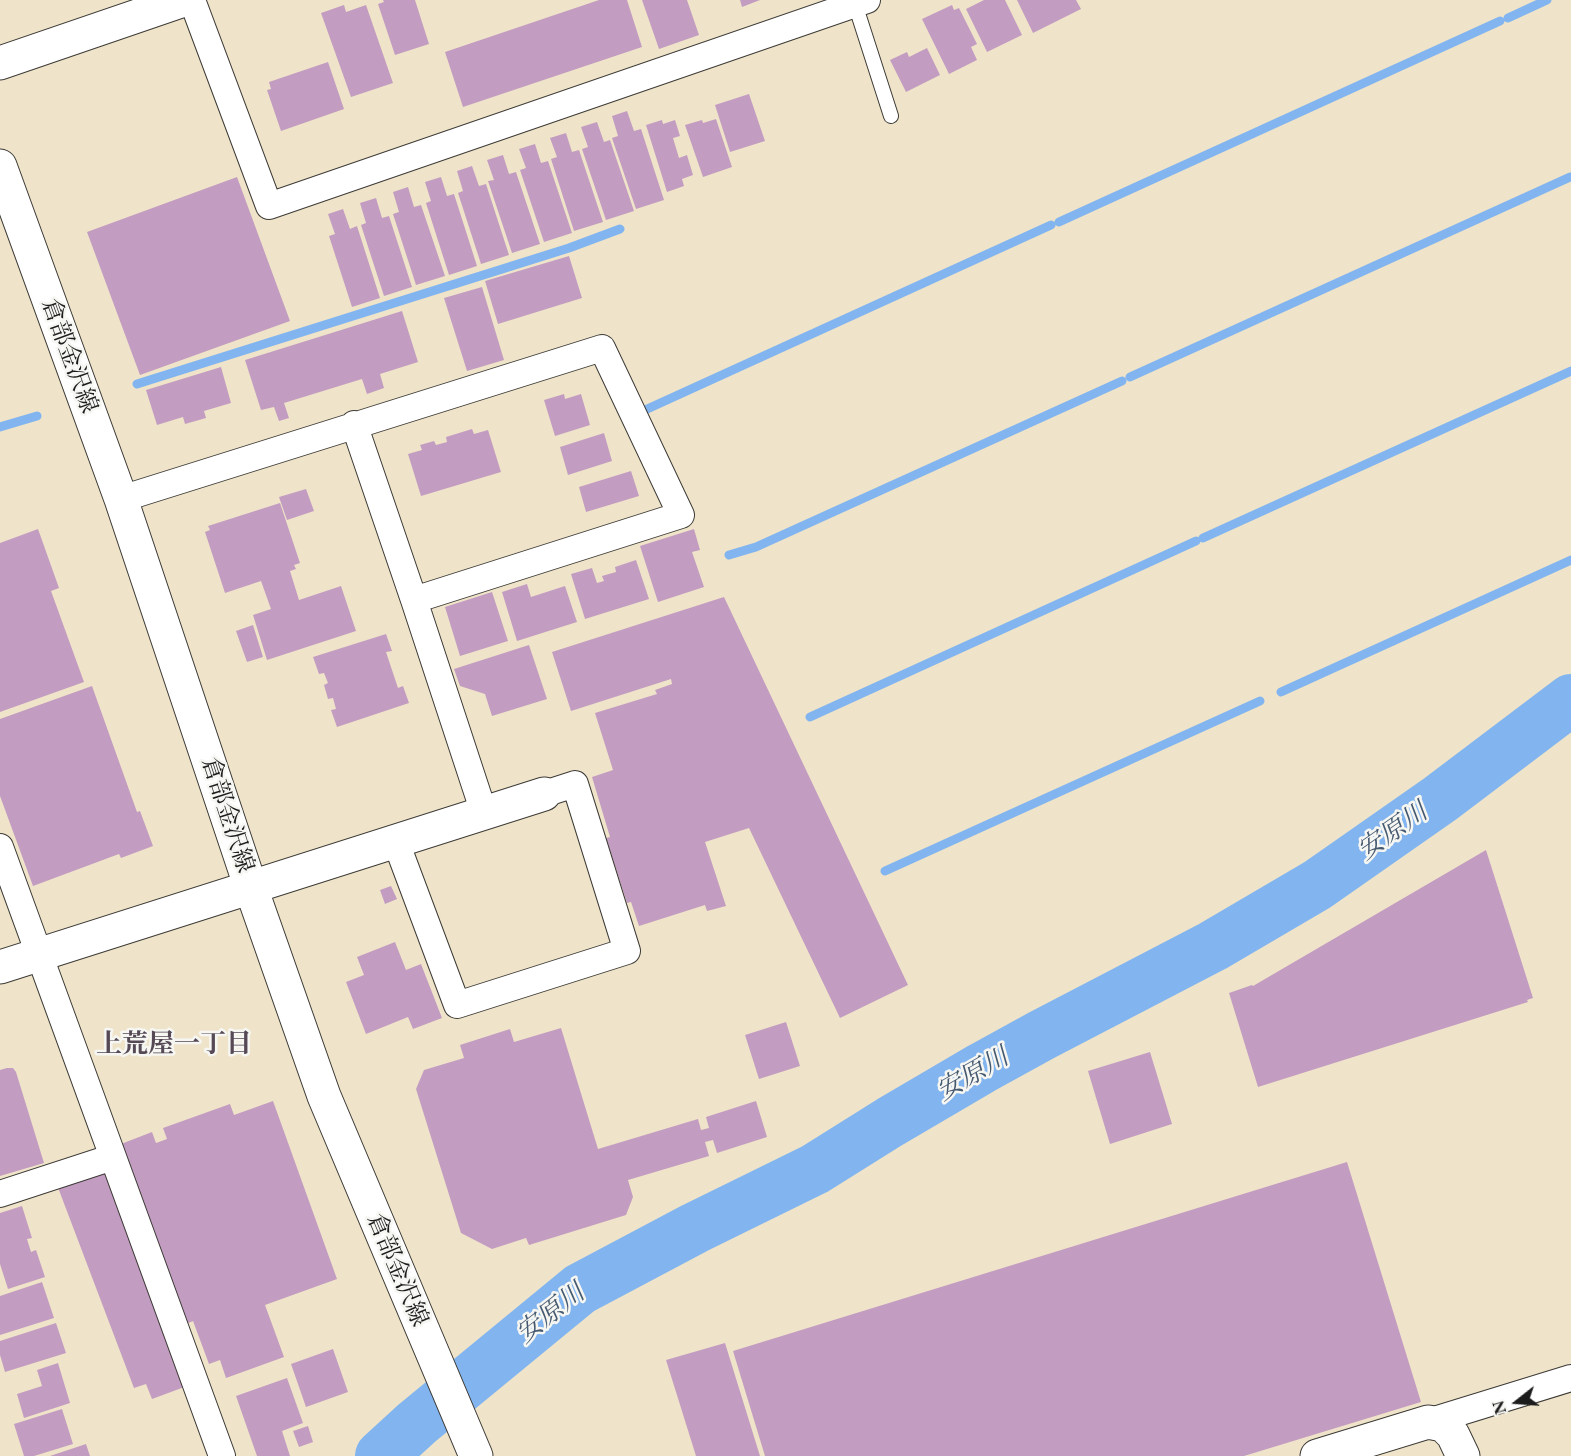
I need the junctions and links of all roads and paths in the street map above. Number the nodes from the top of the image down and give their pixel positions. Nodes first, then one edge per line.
1 (184, 0) edge
2 (192, 0) edge
3 (858, 1) edge
4 (0, 63) edge
5 (891, 116) dead end
6 (0, 166) edge
7 (354, 424) junction
8 (121, 499) junction
9 (414, 600) junction
10 (544, 794) joint
11 (484, 813) junction
12 (396, 842) junction
13 (0, 847) edge
14 (251, 888) junction
15 (40, 954) junction
16 (0, 967) edge
17 (113, 1157) junction
18 (0, 1194) edge
19 (1571, 1378) edge
20 (1428, 1422) junction
21 (474, 1451) edge
22 (222, 1456) edge
23 (1317, 1456) edge
24 (1463, 1456) edge

1 - 4 main road
2 - 3 street
3 - 5 lane
6 - 8 main road, 倉部金沢線
7 - 8 street
7 - 9 street
7 - 9 street
8 - 14 main road, 倉部金沢線
9 - 11 street
10 - 11 main road
10 - 12 street
11 - 12 main road
12 - 14 main road
13 - 15 street
14 - 15 main road
14 - 21 main road, 倉部金沢線
15 - 16 main road
15 - 17 street
17 - 18 street
17 - 22 street
19 - 20 street
20 - 23 main road
20 - 24 main road

